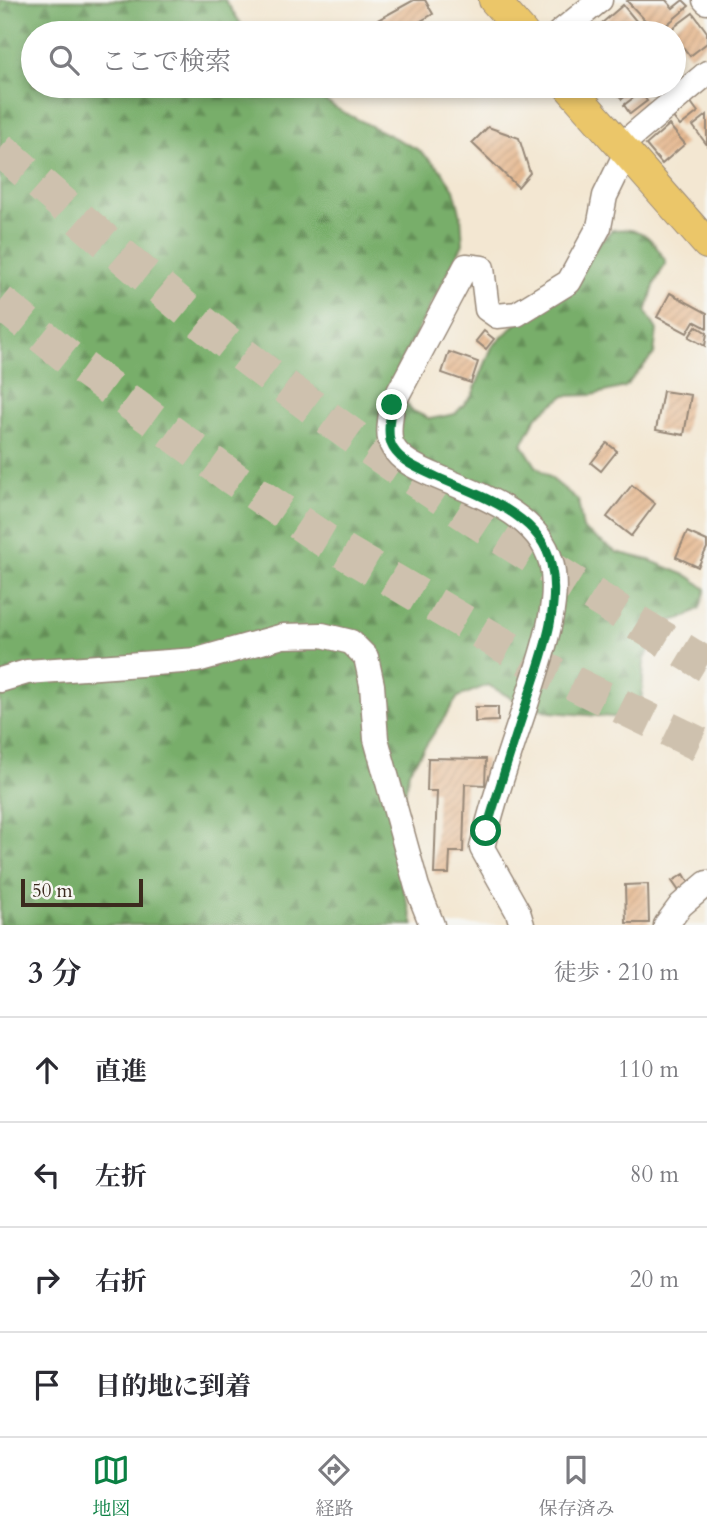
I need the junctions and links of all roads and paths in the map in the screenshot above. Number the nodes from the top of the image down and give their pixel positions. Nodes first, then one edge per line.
1 (494, 0) edge
2 (600, 0) edge
3 (512, 21) edge
4 (574, 21) edge
5 (707, 73) edge
6 (686, 92) edge
7 (578, 98) edge
8 (679, 98) edge
9 (623, 149) junction
10 (707, 244) edge
11 (0, 680) edge
12 (707, 883) edge
13 (432, 925) edge
14 (522, 925) edge
15 (666, 925) edge

1 - 3 main road
2 - 4 street
5 - 6 street
7 - 9 main road
8 - 9 street
9 - 10 main road
9 - 14 street
11 - 13 street
12 - 15 street

